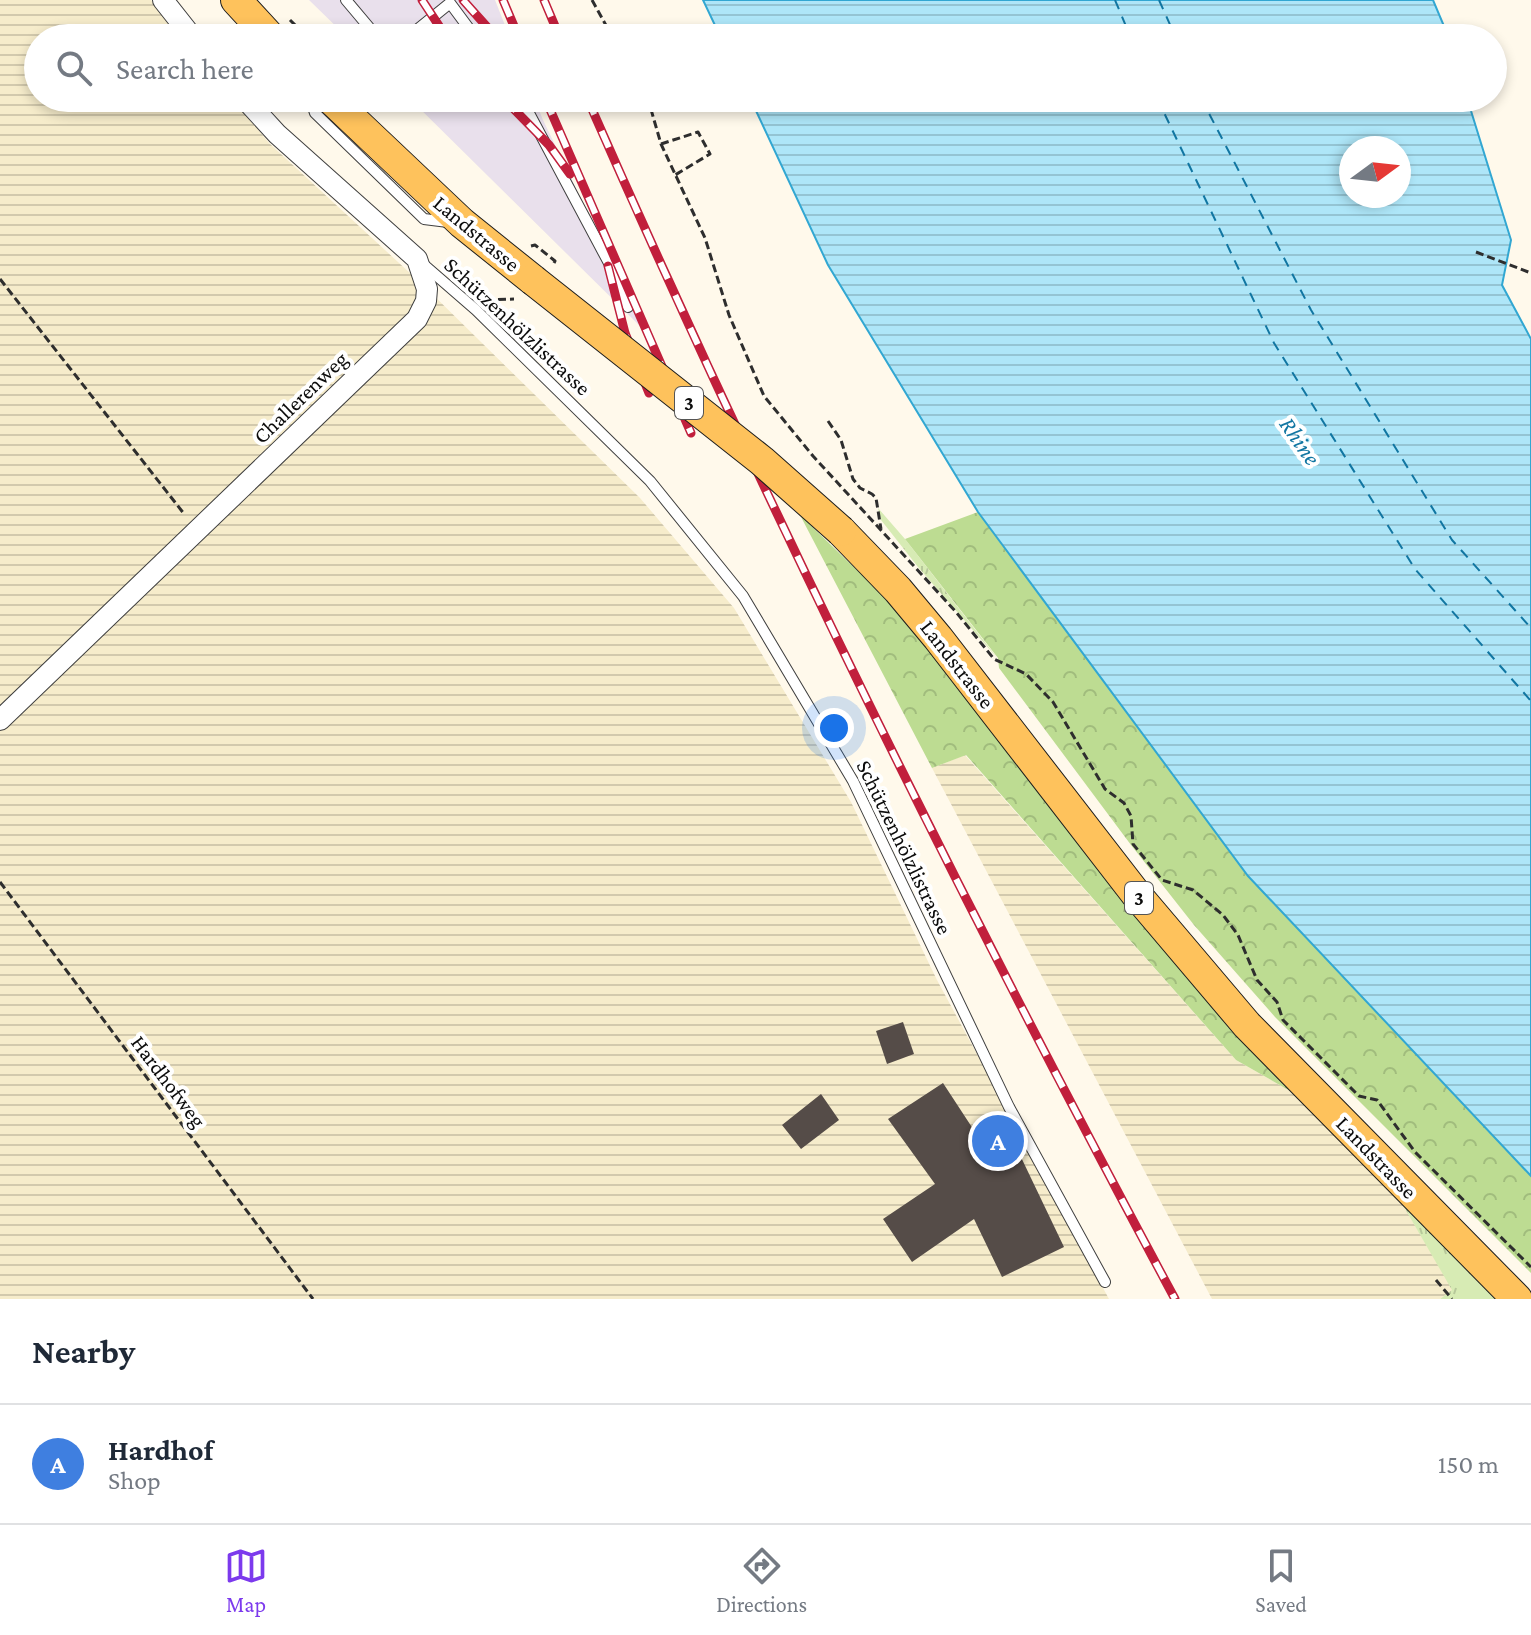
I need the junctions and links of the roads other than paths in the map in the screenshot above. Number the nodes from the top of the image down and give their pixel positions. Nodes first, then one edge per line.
1 (163, 0) edge
2 (236, 0) edge
3 (346, 0) edge
4 (182, 24) edge
5 (258, 24) edge
6 (366, 24) edge
7 (424, 24) edge
8 (466, 24) edge
9 (257, 112) edge
10 (315, 112) edge
11 (345, 112) edge
12 (528, 112) edge
13 (462, 223) junction
14 (417, 259) junction
15 (628, 307) dead end
16 (0, 720) edge
17 (1105, 1282) dead end
18 (1517, 1299) edge

1 - 4 street
2 - 5 main road
3 - 6 lane
7 - 8 lane
9 - 14 street
10 - 13 lane
11 - 13 main road, Landstrasse / 3
12 - 15 lane
13 - 18 main road, Landstrasse / 3, bridge
14 - 16 street, Challerenweg
14 - 17 lane, Schützenhölzlistrasse

